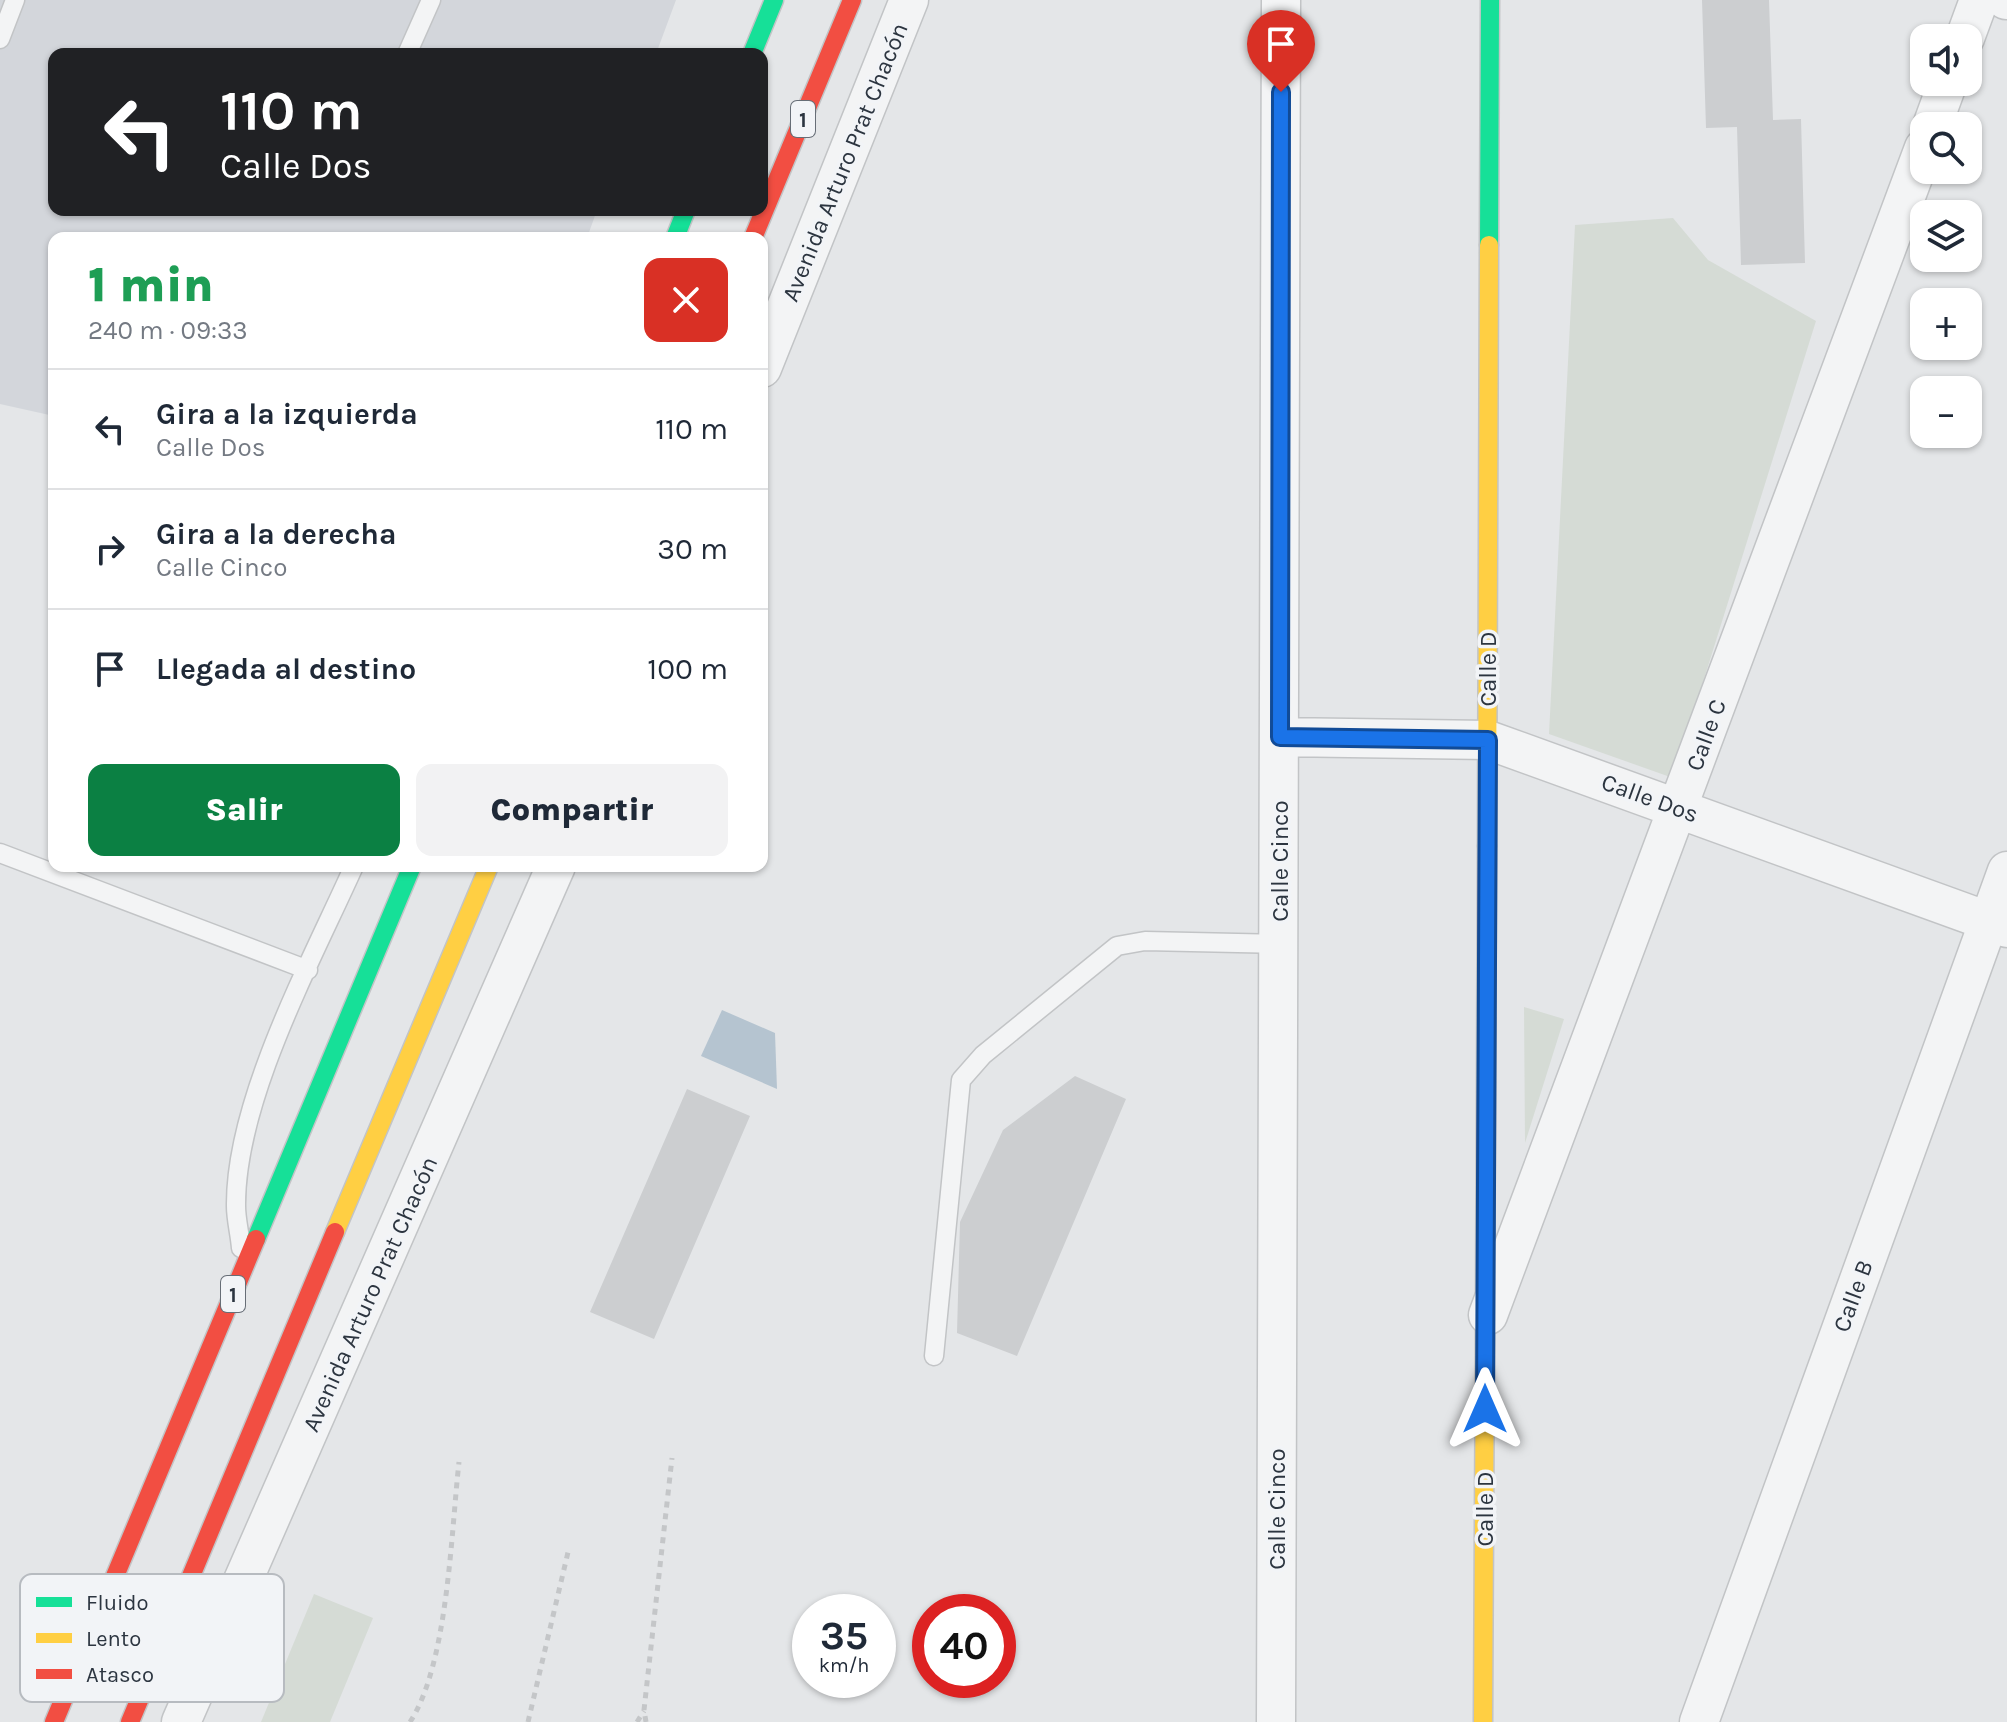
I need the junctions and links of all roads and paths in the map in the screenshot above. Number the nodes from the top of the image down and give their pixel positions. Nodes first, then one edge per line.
1 (15, 0) edge
2 (431, 0) edge
3 (774, 0) edge
4 (852, 0) edge
5 (909, 0) edge
6 (1281, 0) edge
7 (1490, 0) edge
8 (1979, 0) edge
9 (1970, 24) edge
10 (0, 39) edge
11 (410, 48) edge
12 (754, 48) edge
13 (1911, 184) edge
14 (768, 202) edge
15 (768, 353) edge
16 (1280, 737) junction
17 (1488, 740) junction
18 (1678, 808) junction
19 (0, 853) edge
20 (48, 871) edge
21 (2007, 871) edge
22 (50, 872) edge
23 (351, 872) edge
24 (409, 872) edge
25 (486, 872) edge
26 (553, 872) edge
27 (1998, 924) edge
28 (1279, 944) junction
29 (308, 970) junction
30 (244, 1268) junction
31 (1486, 1322) junction
32 (934, 1356) dead end
33 (672, 1458) dead end
34 (459, 1462) dead end
35 (569, 1548) dead end
36 (116, 1574) edge
37 (192, 1574) edge
38 (246, 1574) edge
39 (62, 1702) edge
40 (138, 1702) edge
41 (190, 1702) edge
42 (644, 1710) junction
43 (54, 1722) edge
44 (130, 1722) edge
45 (181, 1722) edge
46 (410, 1722) edge
47 (528, 1722) edge
48 (637, 1722) edge
49 (646, 1722) edge
50 (1276, 1722) edge
51 (1483, 1722) edge
52 (1699, 1722) edge

1 - 10 lane
2 - 11 lane
3 - 12 main road
4 - 14 main road, 1
5 - 15 street, Avenida Arturo Prat Chacón
6 - 16 street, Calle Cinco
7 - 17 main road, Calle D
8 - 9 street
13 - 18 street, Calle C
16 - 17 street, Calle Dos
16 - 28 street, Calle Cinco
17 - 18 street, Calle Dos
17 - 31 main road, Calle D
18 - 27 street, Calle Dos
18 - 31 street, Calle C
19 - 20 lane
21 - 27 street, Calle B
22 - 29 lane
23 - 29 lane
24 - 30 main road, 1
25 - 37 main road
26 - 38 street, Avenida Arturo Prat Chacón
27 - 52 street, Calle B
28 - 32 lane
28 - 50 street, Calle Cinco
29 - 30 lane
30 - 36 main road, 1
31 - 51 main road, Calle D
33 - 42 path
34 - 46 path
35 - 47 path
39 - 43 main road, 1
40 - 44 main road
41 - 45 street, Avenida Arturo Prat Chacón
42 - 48 path
42 - 49 path

